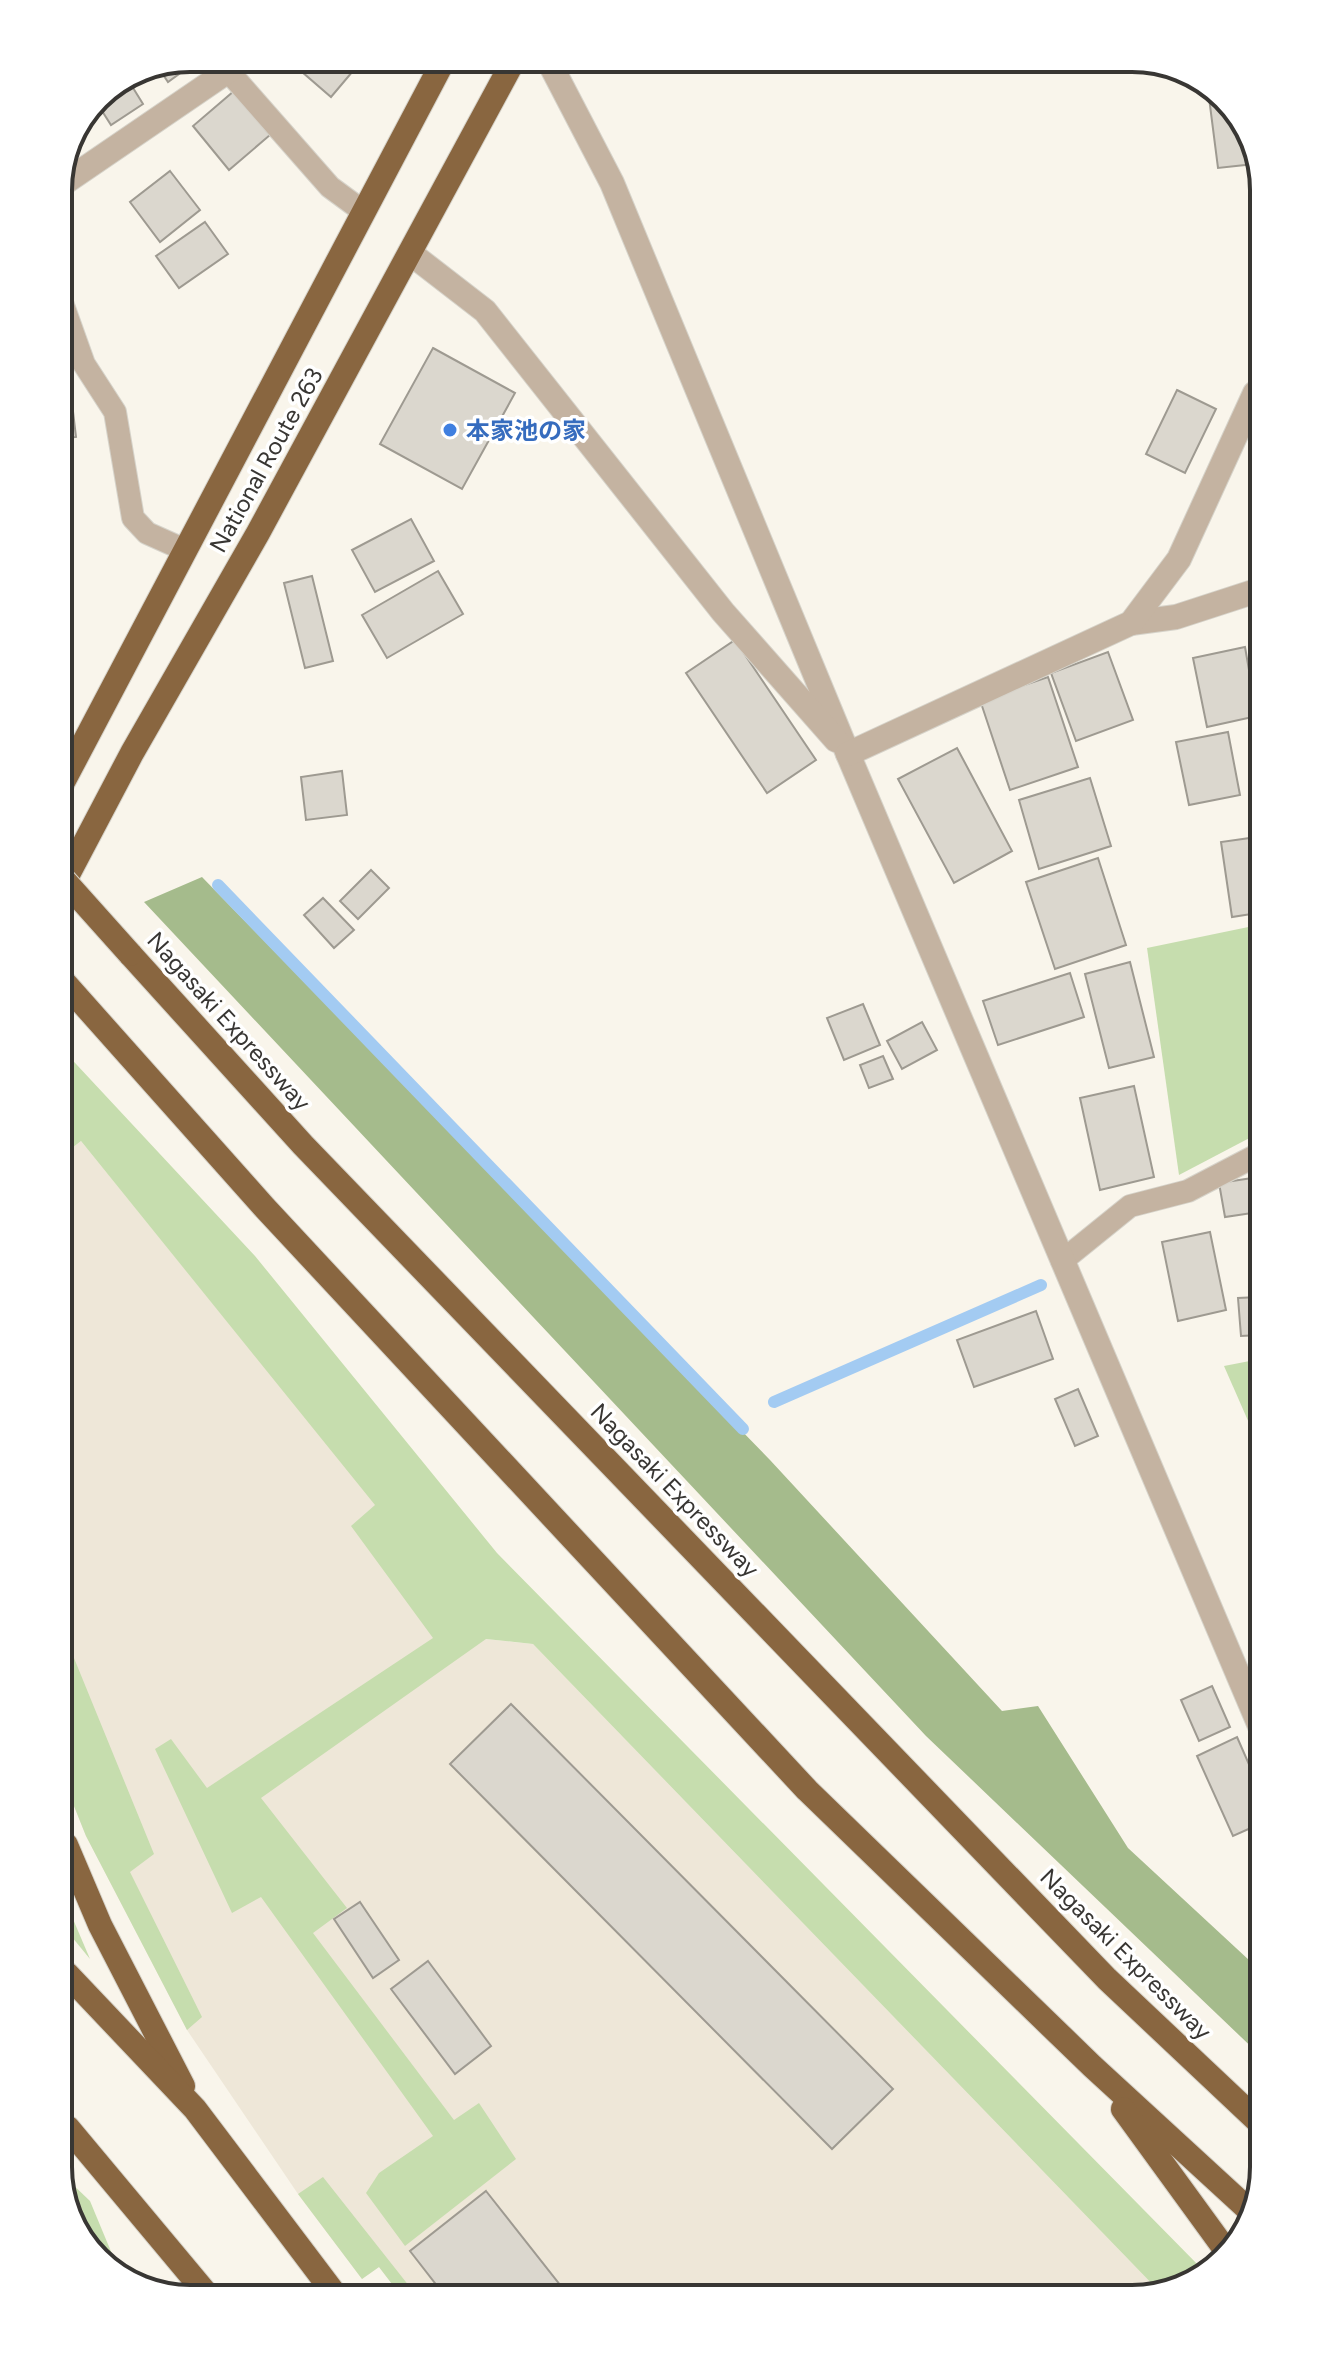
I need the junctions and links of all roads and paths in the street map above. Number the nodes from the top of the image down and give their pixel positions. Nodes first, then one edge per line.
1 (228, 72) edge
2 (243, 72) edge
3 (438, 72) edge
4 (507, 72) edge
5 (554, 72) edge
6 (73, 177) edge
7 (364, 212) junction
8 (410, 253) junction
9 (72, 330) edge
10 (1250, 404) edge
11 (185, 550) junction
12 (1250, 593) edge
13 (1131, 623) junction
14 (848, 754) junction
15 (72, 765) edge
16 (72, 868) edge
17 (72, 889) edge
18 (72, 991) edge
19 (1250, 1159) edge
20 (1062, 1261) junction
21 (1250, 1703) edge
22 (72, 1859) edge
23 (72, 1979) edge
24 (1107, 1979) junction
25 (1092, 2066) junction
26 (1250, 2102) edge
27 (195, 2109) junction
28 (1250, 2114) edge
29 (72, 2133) edge
30 (1244, 2205) edge
31 (1221, 2244) edge
32 (199, 2285) edge
33 (328, 2285) edge

1 - 6 street
2 - 7 lane
3 - 7 highway, National Route 263
4 - 8 highway, National Route 263
5 - 14 street
7 - 11 highway, National Route 263
8 - 14 street
8 - 16 highway, National Route 263
9 - 11 lane
10 - 13 street
11 - 15 highway, National Route 263
12 - 13 street
13 - 14 street
14 - 20 street
17 - 24 highway, Nagasaki Expressway, bridge
18 - 25 highway
19 - 20 lane
20 - 21 street
22 - 27 highway
23 - 27 highway
24 - 26 highway
24 - 28 highway, Nagasaki Expressway
25 - 30 highway
25 - 31 highway
27 - 33 highway
29 - 32 highway

